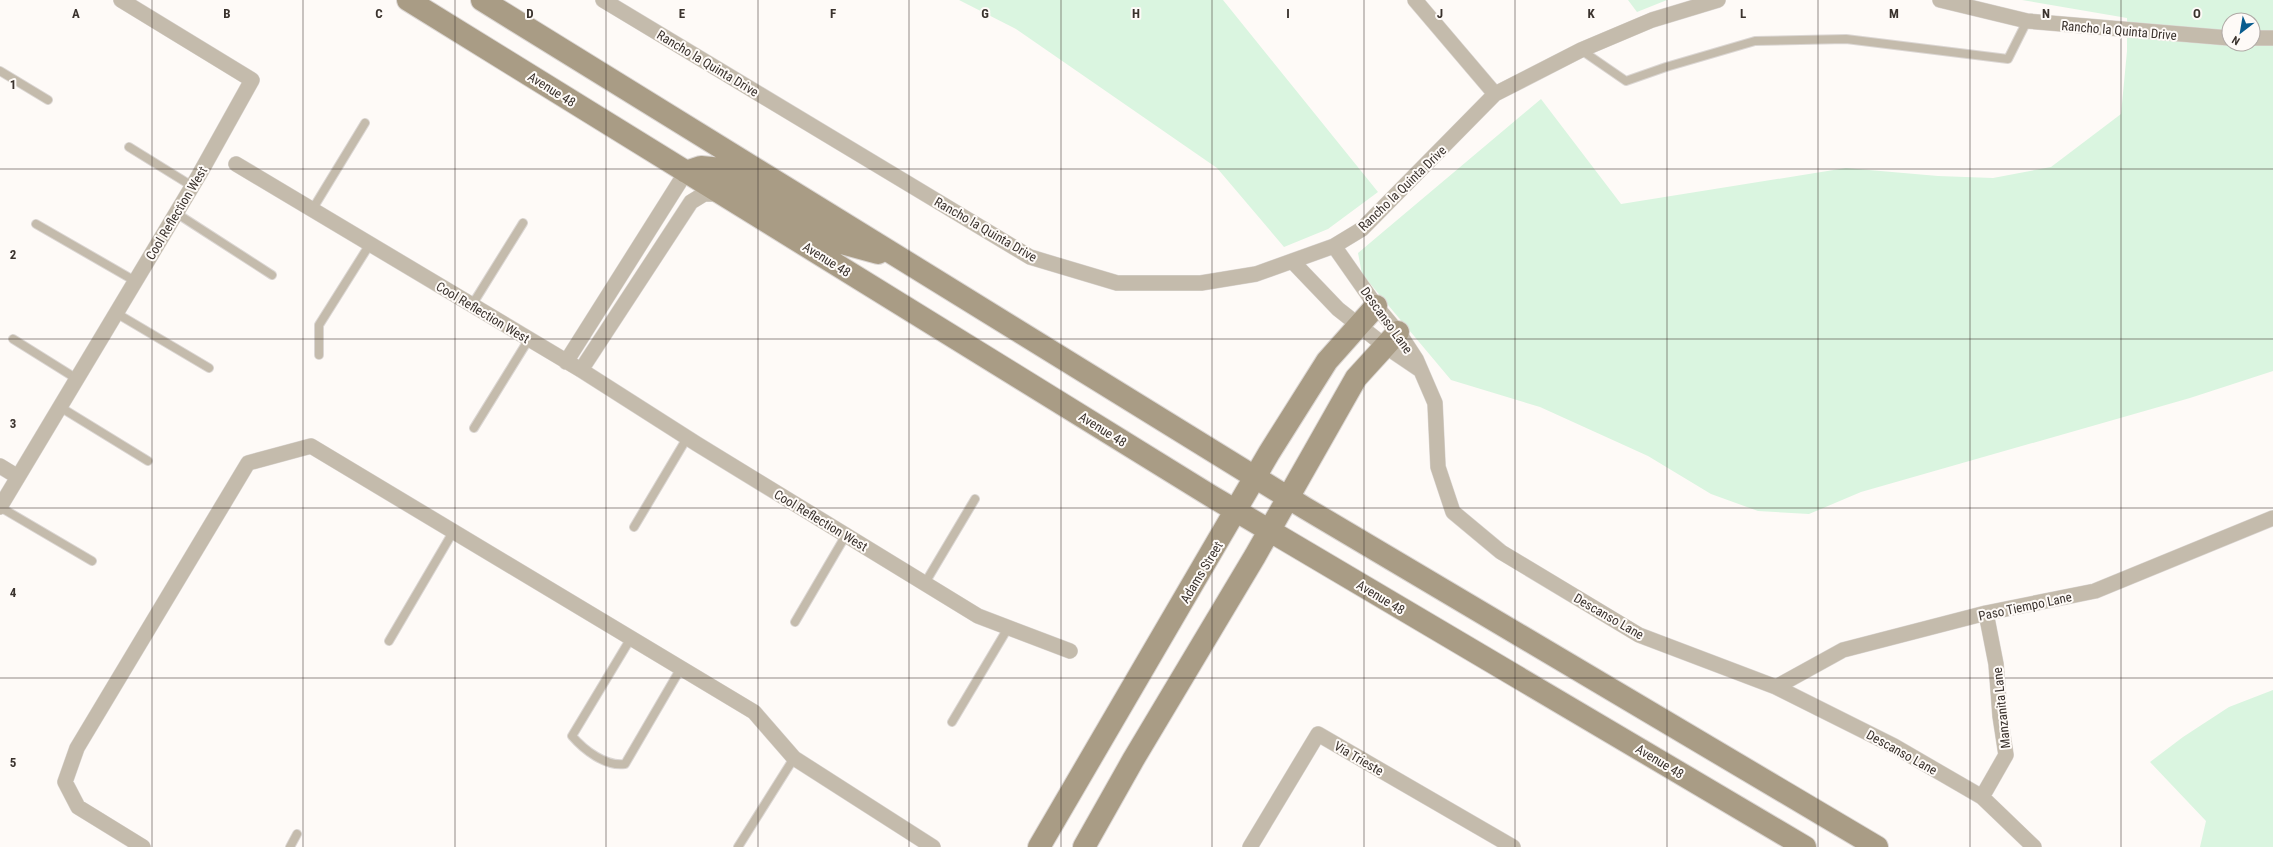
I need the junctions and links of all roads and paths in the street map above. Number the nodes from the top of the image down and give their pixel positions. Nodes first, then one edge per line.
1 (121, 0) edge
2 (408, 0) edge
3 (482, 0) edge
4 (603, 0) edge
5 (1415, 0) edge
6 (1718, 0) edge
7 (1940, 0) edge
8 (2027, 21) junction
9 (2221, 37) edge
10 (2261, 38) edge
11 (2273, 38) edge
12 (1581, 50) junction
13 (0, 71) edge
14 (1495, 94) junction
15 (48, 100) dead end
16 (365, 123) dead end
17 (129, 148) dead end
18 (236, 164) dead end
19 (686, 172) junction
20 (192, 186) junction
21 (722, 194) junction
22 (312, 210) junction
23 (176, 214) junction
24 (523, 223) dead end
25 (36, 224) dead end
26 (370, 244) junction
27 (1334, 246) junction
28 (902, 260) junction
29 (1292, 261) junction
30 (272, 275) dead end
31 (135, 281) junction
32 (472, 305) junction
33 (1376, 306) junction
34 (116, 313) junction
35 (1358, 326) junction
36 (13, 339) dead end
37 (529, 339) junction
38 (1392, 339) junction
39 (319, 355) dead end
40 (566, 362) junction
41 (209, 368) dead end
42 (582, 370) junction
43 (77, 379) junction
44 (60, 407) junction
45 (474, 428) dead end
46 (687, 438) junction
47 (148, 461) dead end
48 (0, 466) edge
49 (18, 477) junction
50 (1255, 478) junction
51 (1288, 497) junction
52 (975, 499) dead end
53 (0, 507) edge
54 (1236, 511) junction
55 (2273, 518) edge
56 (634, 527) dead end
57 (1269, 530) junction
58 (453, 532) junction
59 (846, 536) junction
60 (92, 560) dead end
61 (925, 584) junction
62 (1986, 613) junction
63 (794, 622) dead end
64 (1008, 628) junction
65 (631, 638) junction
66 (389, 640) dead end
67 (1070, 651) dead end
68 (681, 668) junction
69 (1776, 687) junction
70 (952, 722) dead end
71 (794, 758) junction
72 (1982, 797) junction
73 (297, 834) dead end
74 (1510, 846) edge
75 (143, 847) edge
76 (290, 847) edge
77 (738, 847) edge
78 (932, 847) edge
79 (1040, 847) edge
80 (1084, 847) edge
81 (1250, 847) edge
82 (1805, 847) edge
83 (1878, 847) edge
84 (2034, 847) edge

1 - 20 street, Cool Reflection West
2 - 19 main road, Avenue 48
3 - 28 main road
4 - 29 street, Rancho la Quinta Drive
5 - 14 street
6 - 12 street, Rancho la Quinta Drive
7 - 8 street, Rancho la Quinta Drive
8 - 9 street, Rancho la Quinta Drive
8 - 12 lane
10 - 11 street
12 - 14 street, Rancho la Quinta Drive
13 - 15 lane
14 - 27 street, Rancho la Quinta Drive
16 - 22 lane
17 - 20 lane
18 - 22 street, Cool Reflection West
19 - 21 main road, Avenue 48
19 - 28 main road
19 - 40 street
20 - 23 street, Cool Reflection West
21 - 42 street
21 - 54 main road, Avenue 48
22 - 26 street, Cool Reflection West
23 - 30 lane
23 - 31 street, Cool Reflection West
24 - 32 lane
25 - 31 lane
26 - 32 street, Cool Reflection West
26 - 39 lane
27 - 29 street, Rancho la Quinta Drive
27 - 33 street, Descanso Lane
28 - 50 main road
29 - 35 street
31 - 34 street, Cool Reflection West
32 - 37 street, Cool Reflection West
33 - 35 main road, Adams Street
33 - 38 street, Descanso Lane
34 - 41 lane
34 - 43 street, Cool Reflection West
35 - 38 street
35 - 50 main road, Adams Street
36 - 43 lane
37 - 40 street, Cool Reflection West
37 - 45 lane
38 - 51 main road
38 - 69 street, Descanso Lane
40 - 42 street, Cool Reflection West
42 - 46 street, Cool Reflection West
43 - 44 street, Cool Reflection West
44 - 47 lane
44 - 49 street, Cool Reflection West
46 - 56 lane
46 - 59 street, Cool Reflection West
48 - 49 street
49 - 53 street, Cool Reflection West
50 - 51 main road
50 - 54 main road, Adams Street
51 - 57 main road
51 - 83 main road
52 - 61 lane
53 - 60 lane
54 - 57 main road, Avenue 48
54 - 79 main road, Adams Street
55 - 62 street, Paso Tiempo Lane
57 - 80 main road
57 - 82 main road, Avenue 48
58 - 65 street
58 - 66 lane
58 - 75 street
59 - 61 street, Cool Reflection West
59 - 63 lane
61 - 64 street, Cool Reflection West
62 - 69 street, Paso Tiempo Lane
62 - 72 street, Manzanita Lane
64 - 67 street, Cool Reflection West
64 - 70 lane
65 - 68 street
65 - 68 lane
68 - 71 street
69 - 72 street, Descanso Lane
71 - 77 lane
71 - 78 street
72 - 84 street, Descanso Lane
73 - 76 lane
74 - 81 street, Via Trieste

